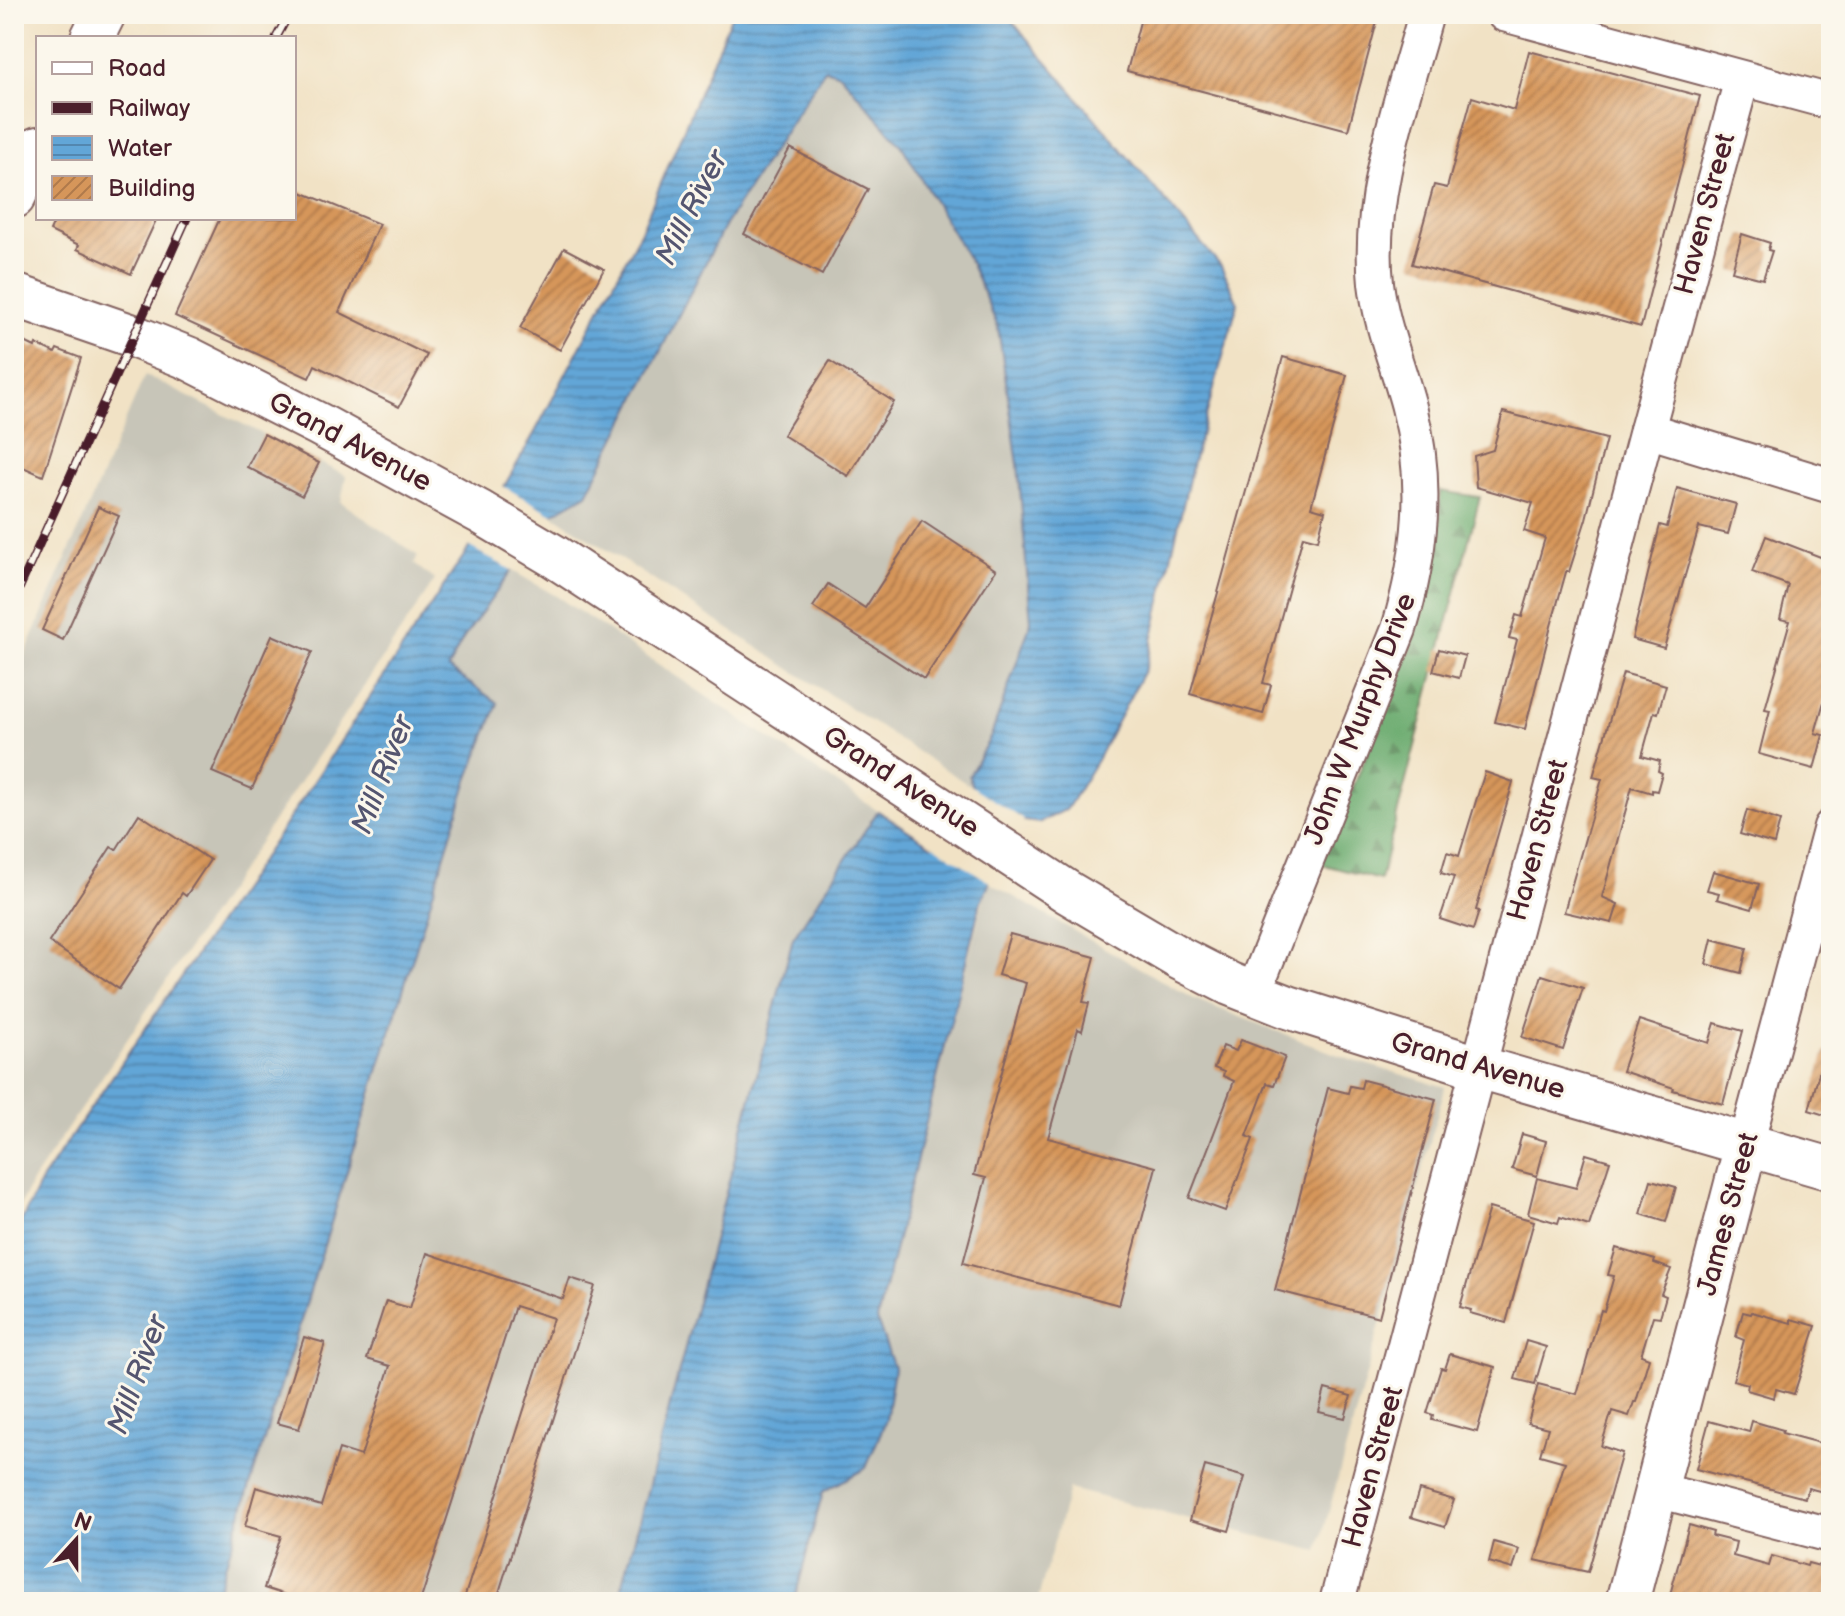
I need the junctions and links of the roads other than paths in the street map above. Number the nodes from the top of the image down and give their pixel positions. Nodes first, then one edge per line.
1 (104, 14) edge
2 (1426, 14) edge
3 (1504, 14) edge
4 (93, 36) edge
5 (1742, 79) junction
6 (1831, 102) edge
7 (36, 152) edge
8 (14, 197) edge
9 (14, 295) edge
10 (1647, 430) junction
11 (1831, 486) edge
12 (1831, 827) edge
13 (1253, 994) junction
14 (1478, 1067) junction
15 (1746, 1145) junction
16 (1831, 1169) edge
17 (1657, 1490) junction
18 (1831, 1535) edge
19 (1337, 1602) edge
20 (1627, 1602) edge

1 - 4 main road
2 - 13 street, John W Murphy Drive
3 - 5 street
5 - 6 street
5 - 10 street, Haven Street
7 - 8 main road
9 - 13 main road, Grand Avenue
10 - 11 street
10 - 14 street, Haven Street
12 - 15 street, James Street
13 - 14 main road, Grand Avenue
14 - 15 main road, Grand Avenue
14 - 19 street, Haven Street
15 - 16 main road, Grand Avenue
15 - 17 main road, James Street
17 - 18 street
17 - 20 main road, James Street

